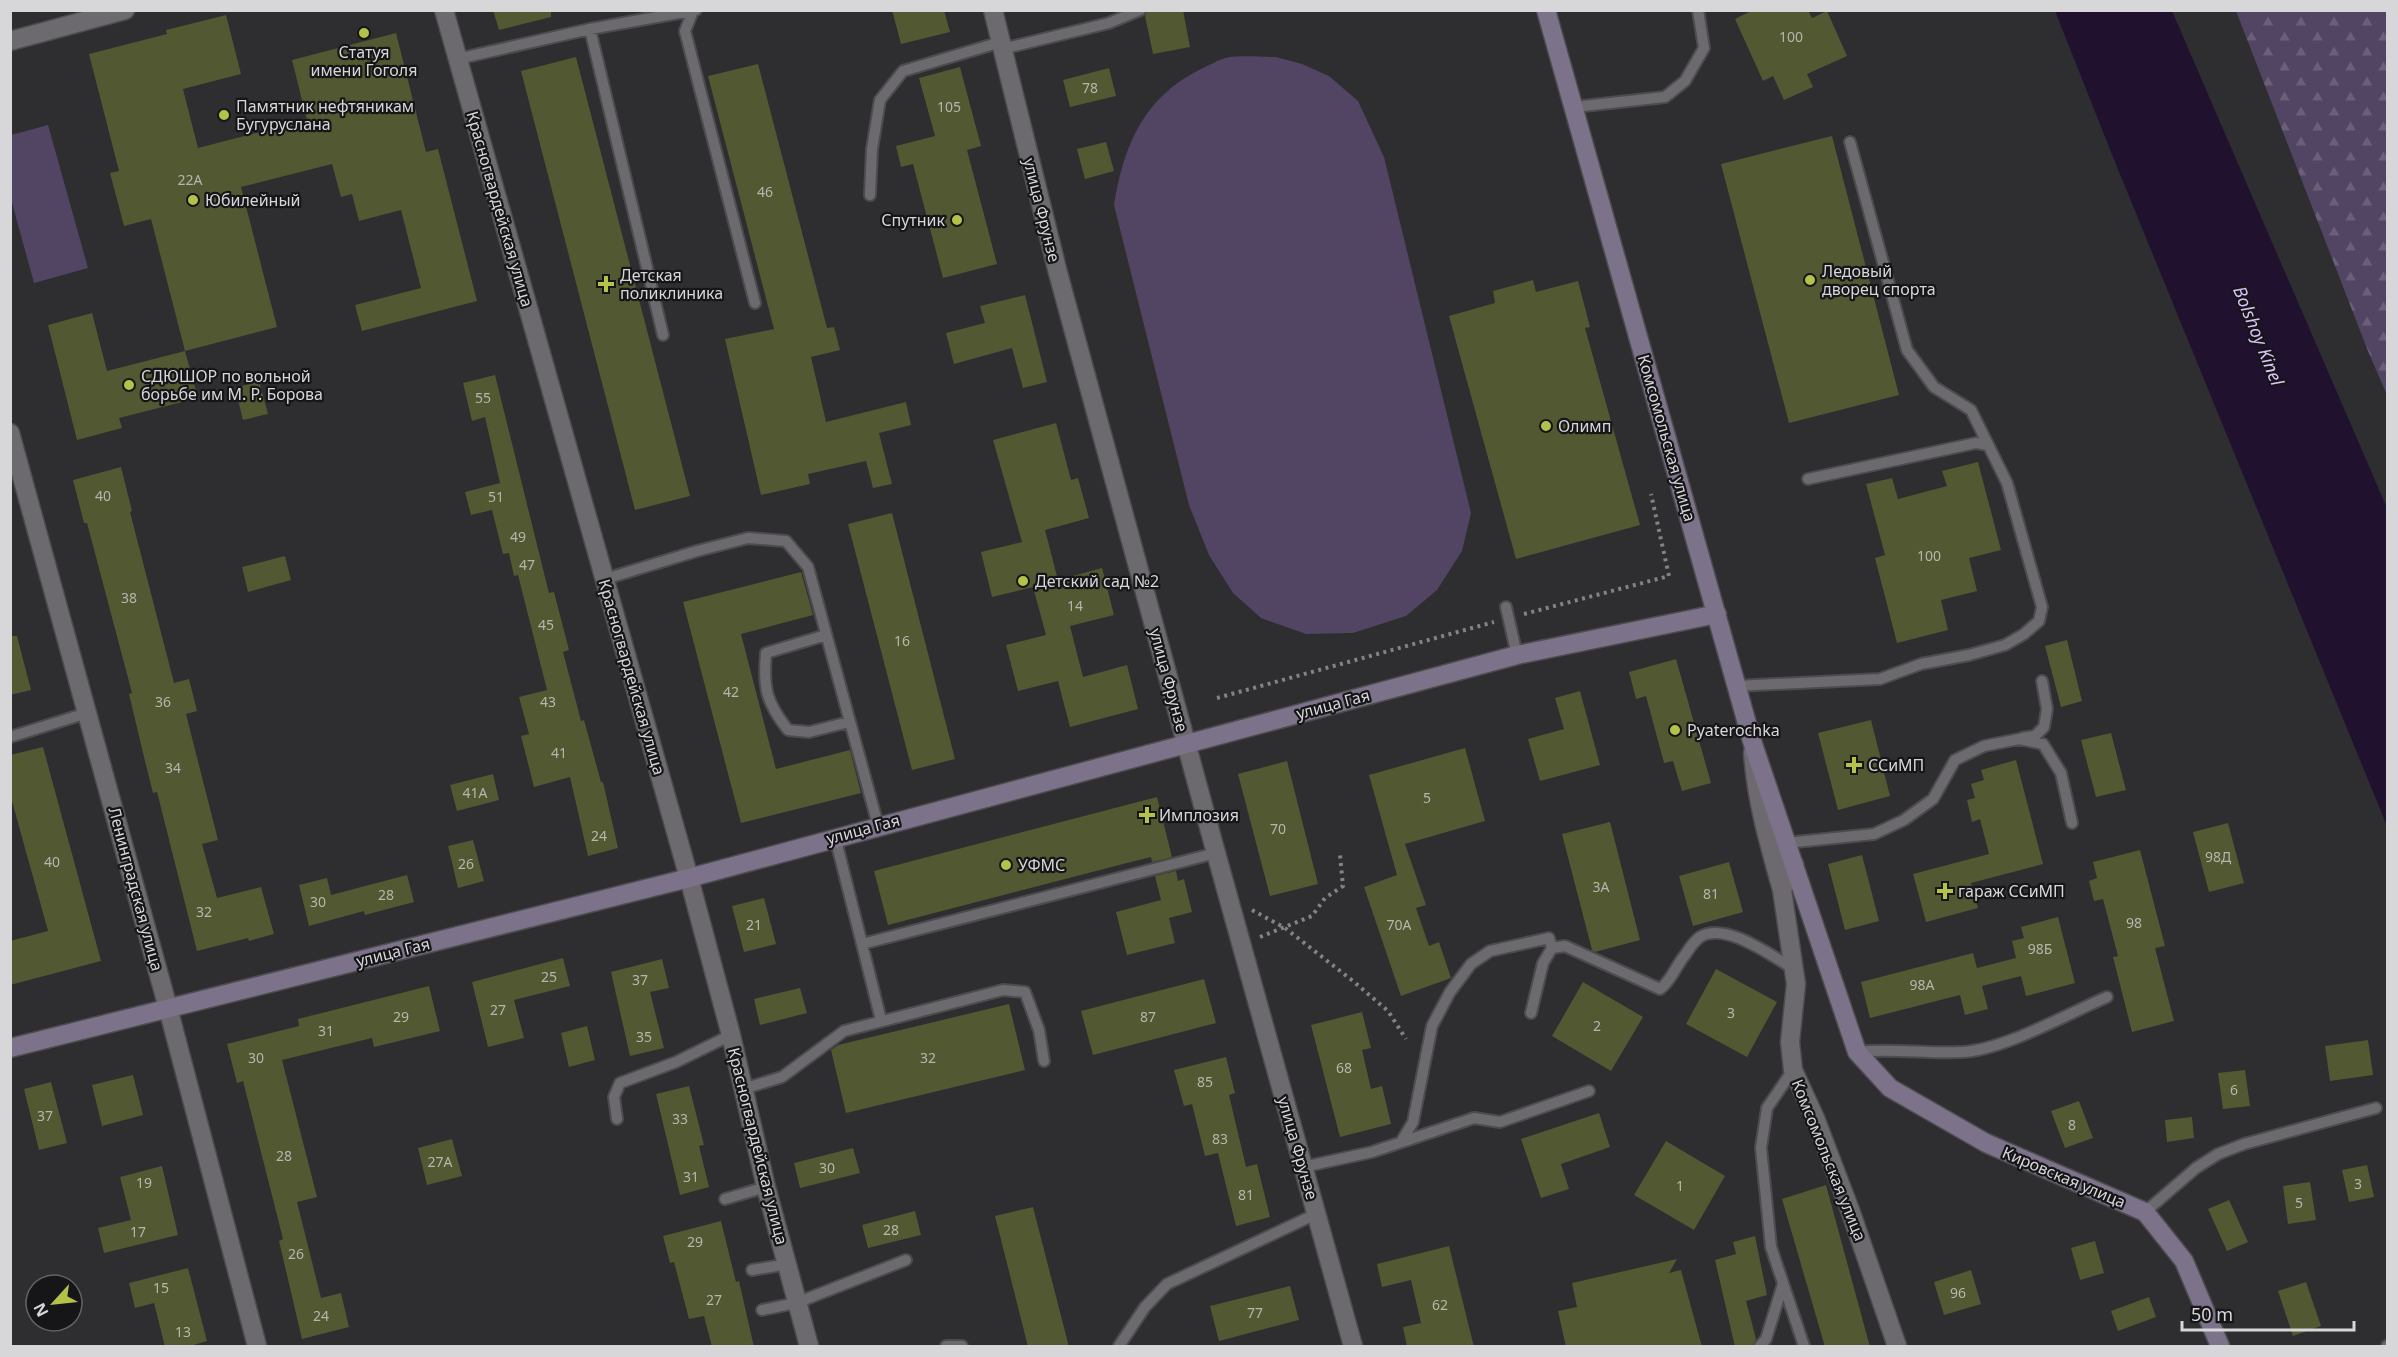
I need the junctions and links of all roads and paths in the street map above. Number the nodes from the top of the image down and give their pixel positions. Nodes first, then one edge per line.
1 (125, 10) edge
2 (444, 10) edge
3 (993, 10) edge
4 (1140, 10) edge
5 (1546, 10) edge
6 (1698, 10) edge
7 (1709, 10) edge
8 (694, 11) edge
9 (1700, 22) junction
10 (590, 29) junction
11 (10, 41) edge
12 (1001, 46) junction
13 (457, 59) junction
14 (1574, 107) junction
15 (1850, 142) dead end
16 (870, 195) dead end
17 (755, 303) dead end
18 (663, 335) dead end
19 (10, 433) edge
20 (1988, 445) junction
21 (1808, 479) dead end
22 (1651, 494) dead end
23 (604, 579) junction
24 (1507, 612) junction
25 (1717, 614) junction
26 (826, 635) junction
27 (1517, 655) junction
28 (2042, 681) dead end
29 (1736, 686) junction
30 (1217, 698) dead end
31 (87, 713) junction
32 (849, 723) junction
33 (10, 737) edge
34 (2019, 739) junction
35 (1752, 741) junction
36 (1186, 743) junction
37 (2072, 824) dead end
38 (878, 825) junction
39 (835, 837) junction
40 (1786, 843) junction
41 (1216, 853) junction
42 (1340, 855) dead end
43 (1794, 864) junction
44 (689, 878) junction
45 (1782, 890) junction
46 (1243, 905) dead end
47 (1284, 928) junction
48 (1253, 939) dead end
49 (862, 944) junction
50 (1552, 948) junction
51 (1795, 969) junction
52 (2107, 997) dead end
53 (168, 1008) junction
54 (1531, 1013) dead end
55 (881, 1020) junction
56 (731, 1035) junction
57 (1406, 1039) dead end
58 (10, 1048) edge
59 (1857, 1052) junction
60 (1044, 1061) dead end
61 (1793, 1070) junction
62 (743, 1089) junction
63 (1589, 1091) dead end
64 (2376, 1108) dead end
65 (617, 1119) dead end
66 (1401, 1142) junction
67 (1304, 1167) junction
68 (766, 1187) junction
69 (725, 1199) dead end
70 (2145, 1212) junction
71 (1316, 1214) junction
72 (906, 1260) dead end
73 (788, 1264) junction
74 (752, 1270) dead end
75 (1783, 1284) junction
76 (796, 1303) junction
77 (762, 1310) dead end
78 (257, 1347) edge
79 (809, 1347) edge
80 (946, 1347) edge
81 (962, 1347) edge
82 (1119, 1347) edge
83 (1353, 1347) edge
84 (1760, 1347) edge
85 (1804, 1347) edge
86 (1897, 1347) edge
87 (2220, 1347) edge

1 - 11 street
2 - 13 street, Красногвардейская улица
3 - 12 street, улица Фрунзе
4 - 12 lane
5 - 14 street, Комсомольская улица
6 - 9 lane
7 - 9 lane
8 - 10 lane
8 - 17 lane
9 - 14 lane
10 - 13 lane
10 - 18 lane
12 - 16 lane
12 - 36 street, улица Фрунзе
13 - 23 street, Красногвардейская улица
14 - 25 street, Комсомольская улица
15 - 20 lane
19 - 31 street, Ленинградская улица
20 - 21 lane
20 - 29 lane
22 - 24 path
23 - 26 lane
23 - 44 street, Красногвардейская улица
24 - 27 lane
24 - 30 path
25 - 27 street, улица Гая
25 - 29 street, Комсомольская улица
26 - 32 lane
26 - 32 lane
27 - 36 street, улица Гая
28 - 34 lane
29 - 35 street, Комсомольская улица
31 - 33 lane
31 - 53 street, Ленинградская улица
32 - 38 lane
34 - 37 lane
34 - 40 lane
35 - 40 street, Комсомольская улица
35 - 45 street, Комсомольская улица
36 - 38 street, улица Гая
36 - 41 street, улица Фрунзе
38 - 39 street, улица Гая
39 - 44 street, улица Гая
39 - 49 lane
40 - 43 street, Комсомольская улица
41 - 49 lane
41 - 67 street, улица Фрунзе
42 - 47 path
43 - 45 street
43 - 59 street, Комсомольская улица
44 - 53 street, улица Гая
44 - 56 street, Красногвардейская улица
45 - 51 street, Комсомольская улица
46 - 47 path
47 - 48 path
47 - 57 path
49 - 55 lane
50 - 51 lane
50 - 54 lane
50 - 66 lane
51 - 61 street, Комсомольская улица
52 - 59 lane
53 - 58 street, улица Гая
53 - 78 street, Ленинградская улица
55 - 60 lane
55 - 62 lane
56 - 62 street, Красногвардейская улица
56 - 65 lane
59 - 70 street, Кировская улица
61 - 75 lane
61 - 86 street, Комсомольская улица
62 - 68 street, Красногвардейская улица
63 - 66 lane
64 - 70 lane
66 - 67 lane
67 - 71 street, улица Фрунзе
68 - 69 lane
68 - 73 street, Красногвардейская улица
70 - 87 street, Кировская улица
71 - 82 lane
71 - 83 street, улица Фрунзе
72 - 76 lane
73 - 74 lane
73 - 76 street, Красногвардейская улица
75 - 84 lane
75 - 85 lane
76 - 77 lane
76 - 79 street, Красногвардейская улица
80 - 81 lane

